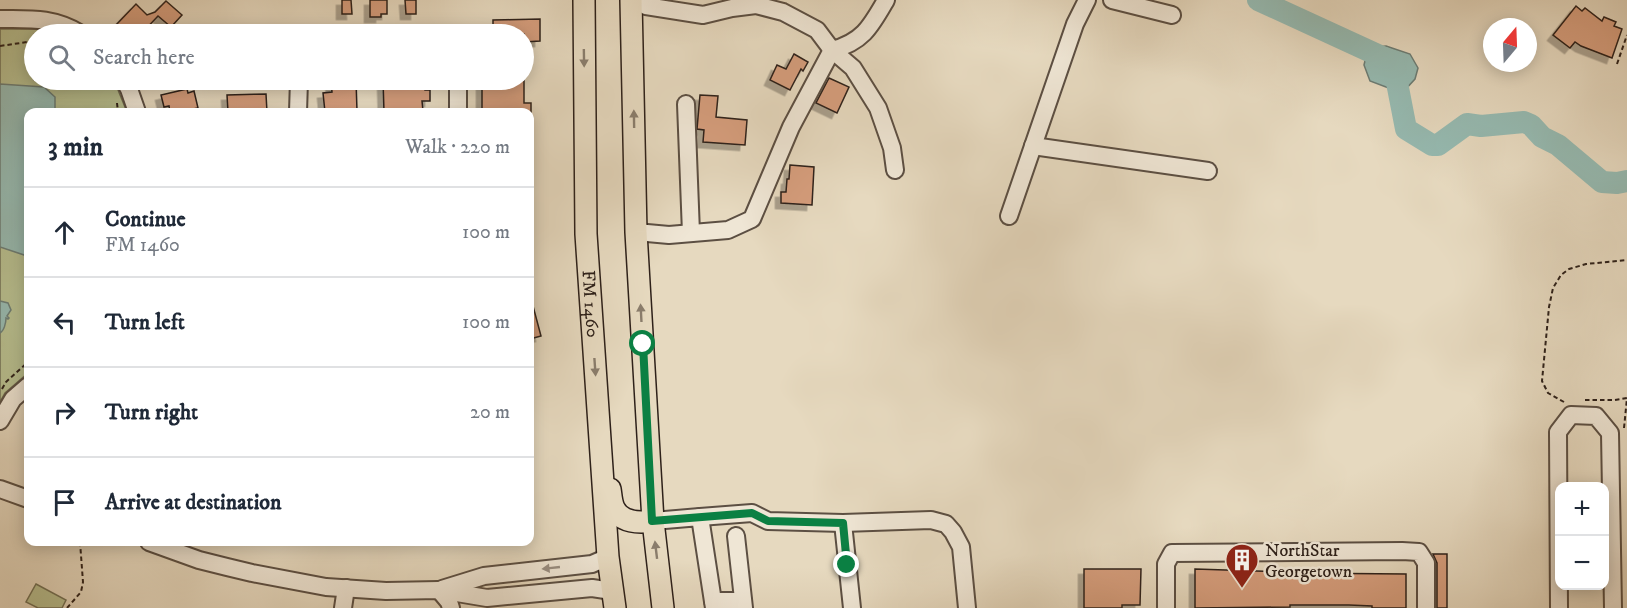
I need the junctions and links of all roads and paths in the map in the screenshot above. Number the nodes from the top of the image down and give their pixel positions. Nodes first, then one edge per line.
1 (584, 0) edge
2 (631, 0) edge
3 (638, 0) edge
4 (886, 0) edge
5 (1087, 0) edge
6 (1112, 0) edge
7 (1172, 15) dead end
8 (0, 19) edge
9 (60, 24) edge
10 (1627, 35) edge
11 (24, 42) edge
12 (0, 46) edge
13 (832, 50) junction
14 (1617, 64) dead end
15 (129, 90) edge
16 (298, 90) edge
17 (458, 90) edge
18 (686, 104) dead end
19 (136, 108) edge
20 (298, 108) edge
21 (458, 108) edge
22 (1033, 146) junction
23 (895, 170) dead end
24 (1208, 171) dead end
25 (1010, 216) dead end
26 (636, 232) junction
27 (691, 233) junction
28 (1627, 260) edge
29 (24, 366) edge
30 (24, 390) edge
31 (0, 392) edge
32 (1627, 397) edge
33 (1581, 400) dead end
34 (1572, 401) dead end
35 (0, 421) edge
36 (601, 447) junction
37 (0, 489) edge
38 (24, 498) edge
39 (700, 517) junction
40 (652, 521) junction
41 (843, 523) junction
42 (736, 536) dead end
43 (80, 546) edge
44 (160, 546) edge
45 (608, 556) junction
46 (346, 588) junction
47 (439, 590) junction
48 (614, 599) edge
49 (744, 604) edge
50 (714, 605) edge
51 (67, 608) edge
52 (343, 608) edge
53 (451, 608) edge
54 (663, 608) edge
55 (852, 608) edge
56 (967, 608) edge
57 (1166, 608) edge
58 (1426, 608) edge
59 (1559, 608) edge
60 (1613, 608) edge

1 -> 36 main road, FM 1460 / FM 1460
26 -> 2 main road
3 - 13 street
4 - 13 street
5 - 22 street
6 - 7 street
8 - 9 street
10 - 14 path
11 - 12 path
13 - 23 street
13 - 27 street
15 - 19 street
16 - 20 street
17 - 21 street
18 - 27 street
22 - 24 street
22 - 25 street
26 - 27 street
40 -> 26 main road
28 - 34 path
29 - 31 path
30 - 35 street
32 - 33 path
36 - 40 main road
36 - 45 main road, FM 1460 / FM 1460
37 - 38 street
39 - 40 street
39 - 41 street
39 - 50 street
54 -> 40 main road
41 - 55 street
41 - 56 street
42 - 49 street
43 - 51 path
44 - 46 street
45 -> 47 street
45 - 48 main road, FM 1460 / FM 1460
46 - 47 street
46 - 52 street
47 - 48 street
47 - 53 street
49 - 50 street
57 - 58 street
59 - 60 street

